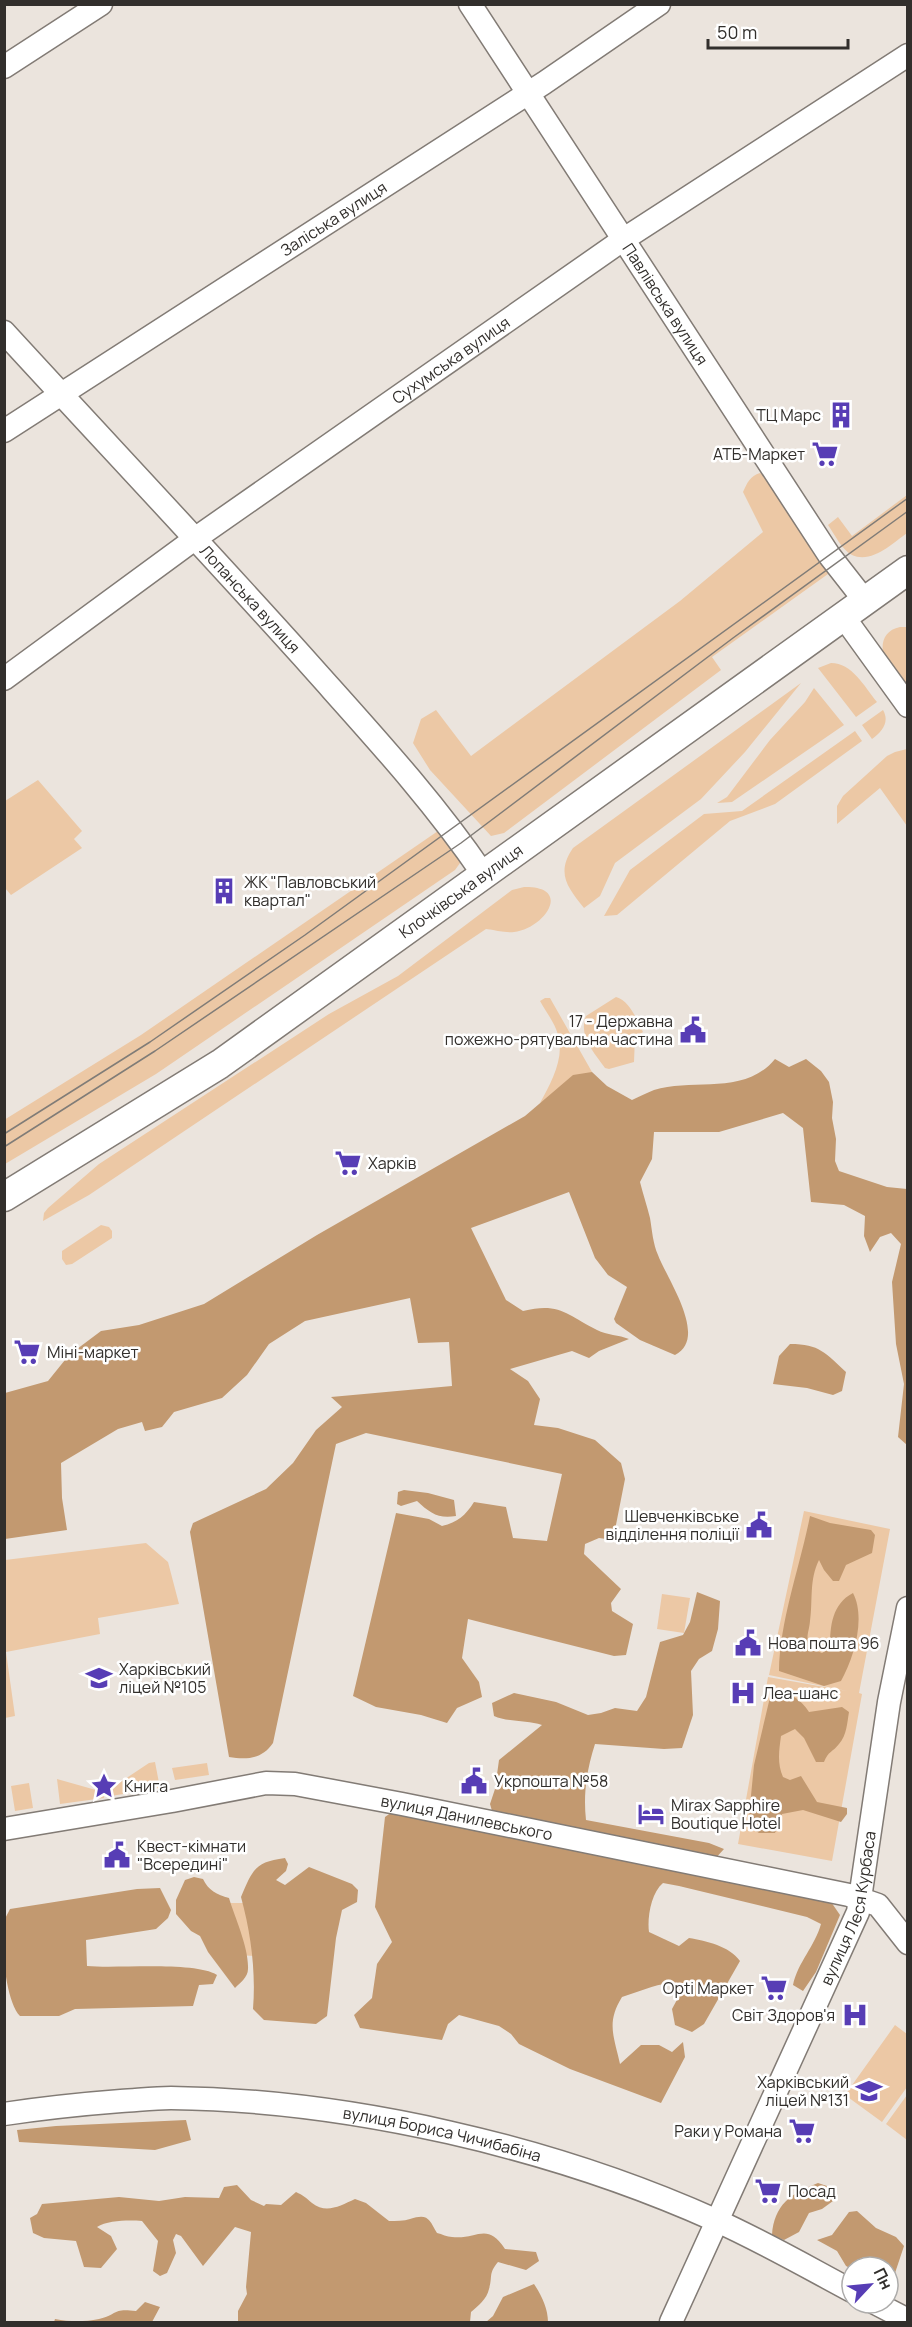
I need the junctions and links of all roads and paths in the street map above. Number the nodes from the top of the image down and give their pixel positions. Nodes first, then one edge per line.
1 (101, 4) edge
2 (470, 4) edge
3 (659, 4) edge
4 (908, 55) edge
5 (4, 67) edge
6 (529, 93) junction
7 (624, 239) junction
8 (4, 332) edge
9 (61, 395) junction
10 (4, 431) edge
11 (196, 538) junction
12 (904, 580) edge
13 (854, 609) junction
14 (4, 679) edge
15 (908, 706) edge
16 (483, 874) junction
17 (4, 1197) edge
18 (908, 1608) edge
19 (4, 1829) edge
20 (860, 1898) junction
21 (908, 1943) edge
22 (4, 2114) edge
23 (717, 2221) junction
24 (840, 2285) edge
25 (671, 2322) edge

1 - 5 street
2 - 6 street, Павлівська вулиця
3 - 6 street, Заліська вулиця
4 - 7 street, Сухумська вулиця
6 - 7 street, Павлівська вулиця
6 - 9 street, Заліська вулиця
7 - 11 street, Сухумська вулиця
7 - 13 street, Павлівська вулиця
8 - 9 street, Лопанська вулиця
9 - 10 street, Заліська вулиця
9 - 11 street, Лопанська вулиця
11 - 14 street, Сухумська вулиця
11 - 16 street, Лопанська вулиця
12 - 13 main road, Клочківська вулиця
13 - 15 street
13 - 16 main road, Клочківська вулиця
16 - 17 main road, Клочківська вулиця
18 - 20 street, вулиця Леся Курбаса
19 - 20 street, вулиця Данилевського
20 - 21 street, вулиця Данилевського
20 - 23 street, вулиця Леся Курбаса
22 - 23 street, вулиця Бориса Чичибабіна
23 - 24 street, вулиця Бориса Чичибабіна
23 - 25 street, вулиця Леся Курбаса

